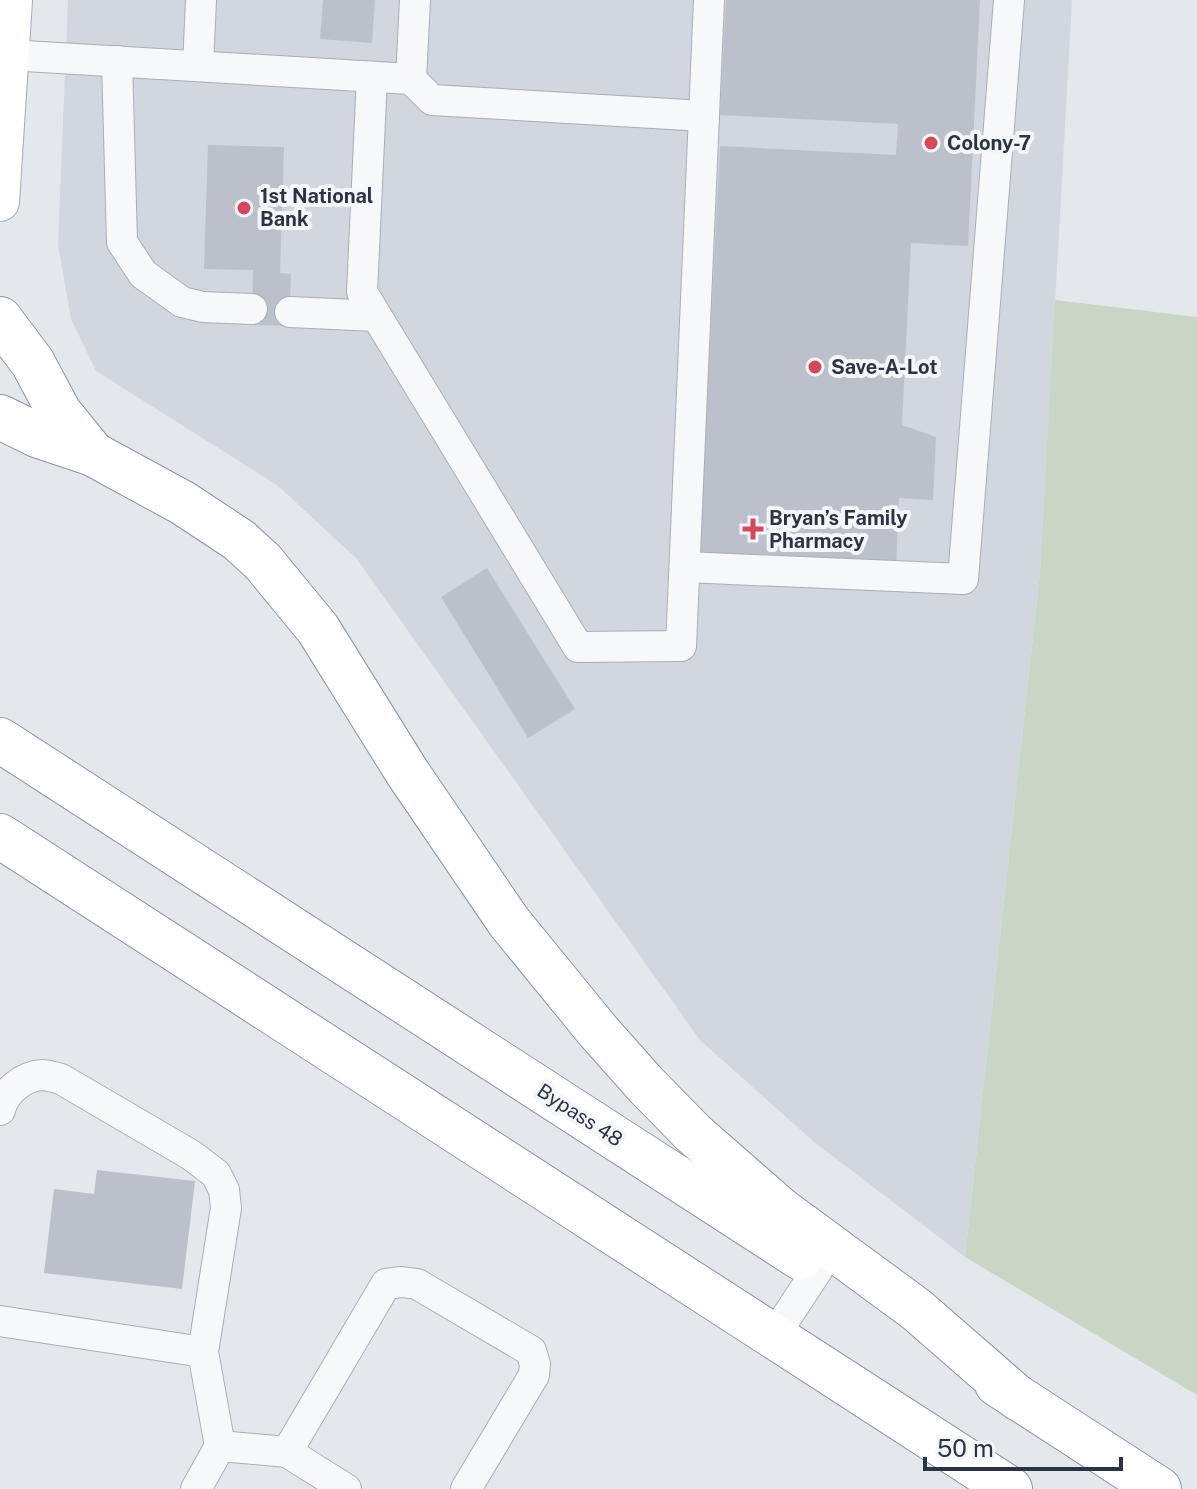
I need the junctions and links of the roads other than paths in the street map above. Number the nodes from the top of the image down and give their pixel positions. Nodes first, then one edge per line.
1 (13, 0) edge
2 (201, 0) edge
3 (415, 0) edge
4 (709, 0) edge
5 (1009, 0) edge
6 (4, 53) edge
7 (117, 61) junction
8 (198, 66) junction
9 (372, 77) junction
10 (411, 79) junction
11 (704, 116) junction
12 (0, 202) edge
13 (252, 309) dead end
14 (290, 312) dead end
15 (376, 316) junction
16 (0, 319) edge
17 (0, 417) edge
18 (93, 454) junction
19 (685, 567) junction
20 (0, 740) edge
21 (12, 844) edge
22 (0, 1110) edge
23 (818, 1269) junction
24 (0, 1321) edge
25 (774, 1336) junction
26 (203, 1352) junction
27 (1019, 1399) junction
28 (220, 1446) junction
29 (287, 1452) junction
30 (196, 1489) edge
31 (346, 1489) edge
32 (466, 1489) edge
33 (1010, 1489) edge
34 (1159, 1489) edge

1 - 6 main road
2 - 8 lane
3 - 10 lane
4 - 11 lane
5 - 19 lane
6 - 7 lane
6 - 12 main road
7 - 8 lane
7 - 13 lane
8 - 9 lane
9 - 10 lane
9 - 15 lane
10 - 11 lane
11 - 19 lane
14 - 15 lane
15 - 19 lane
16 - 18 highway
17 - 18 highway
18 - 27 highway
20 - 23 highway, Bypass 48
21 - 25 highway
22 - 26 lane
23 - 25 lane
23 - 27 highway, Bypass 48
24 - 26 lane
25 - 33 highway
26 - 28 lane
27 - 34 highway, Bypass 48
28 - 29 lane
28 - 30 lane
29 - 31 lane
29 - 32 lane

